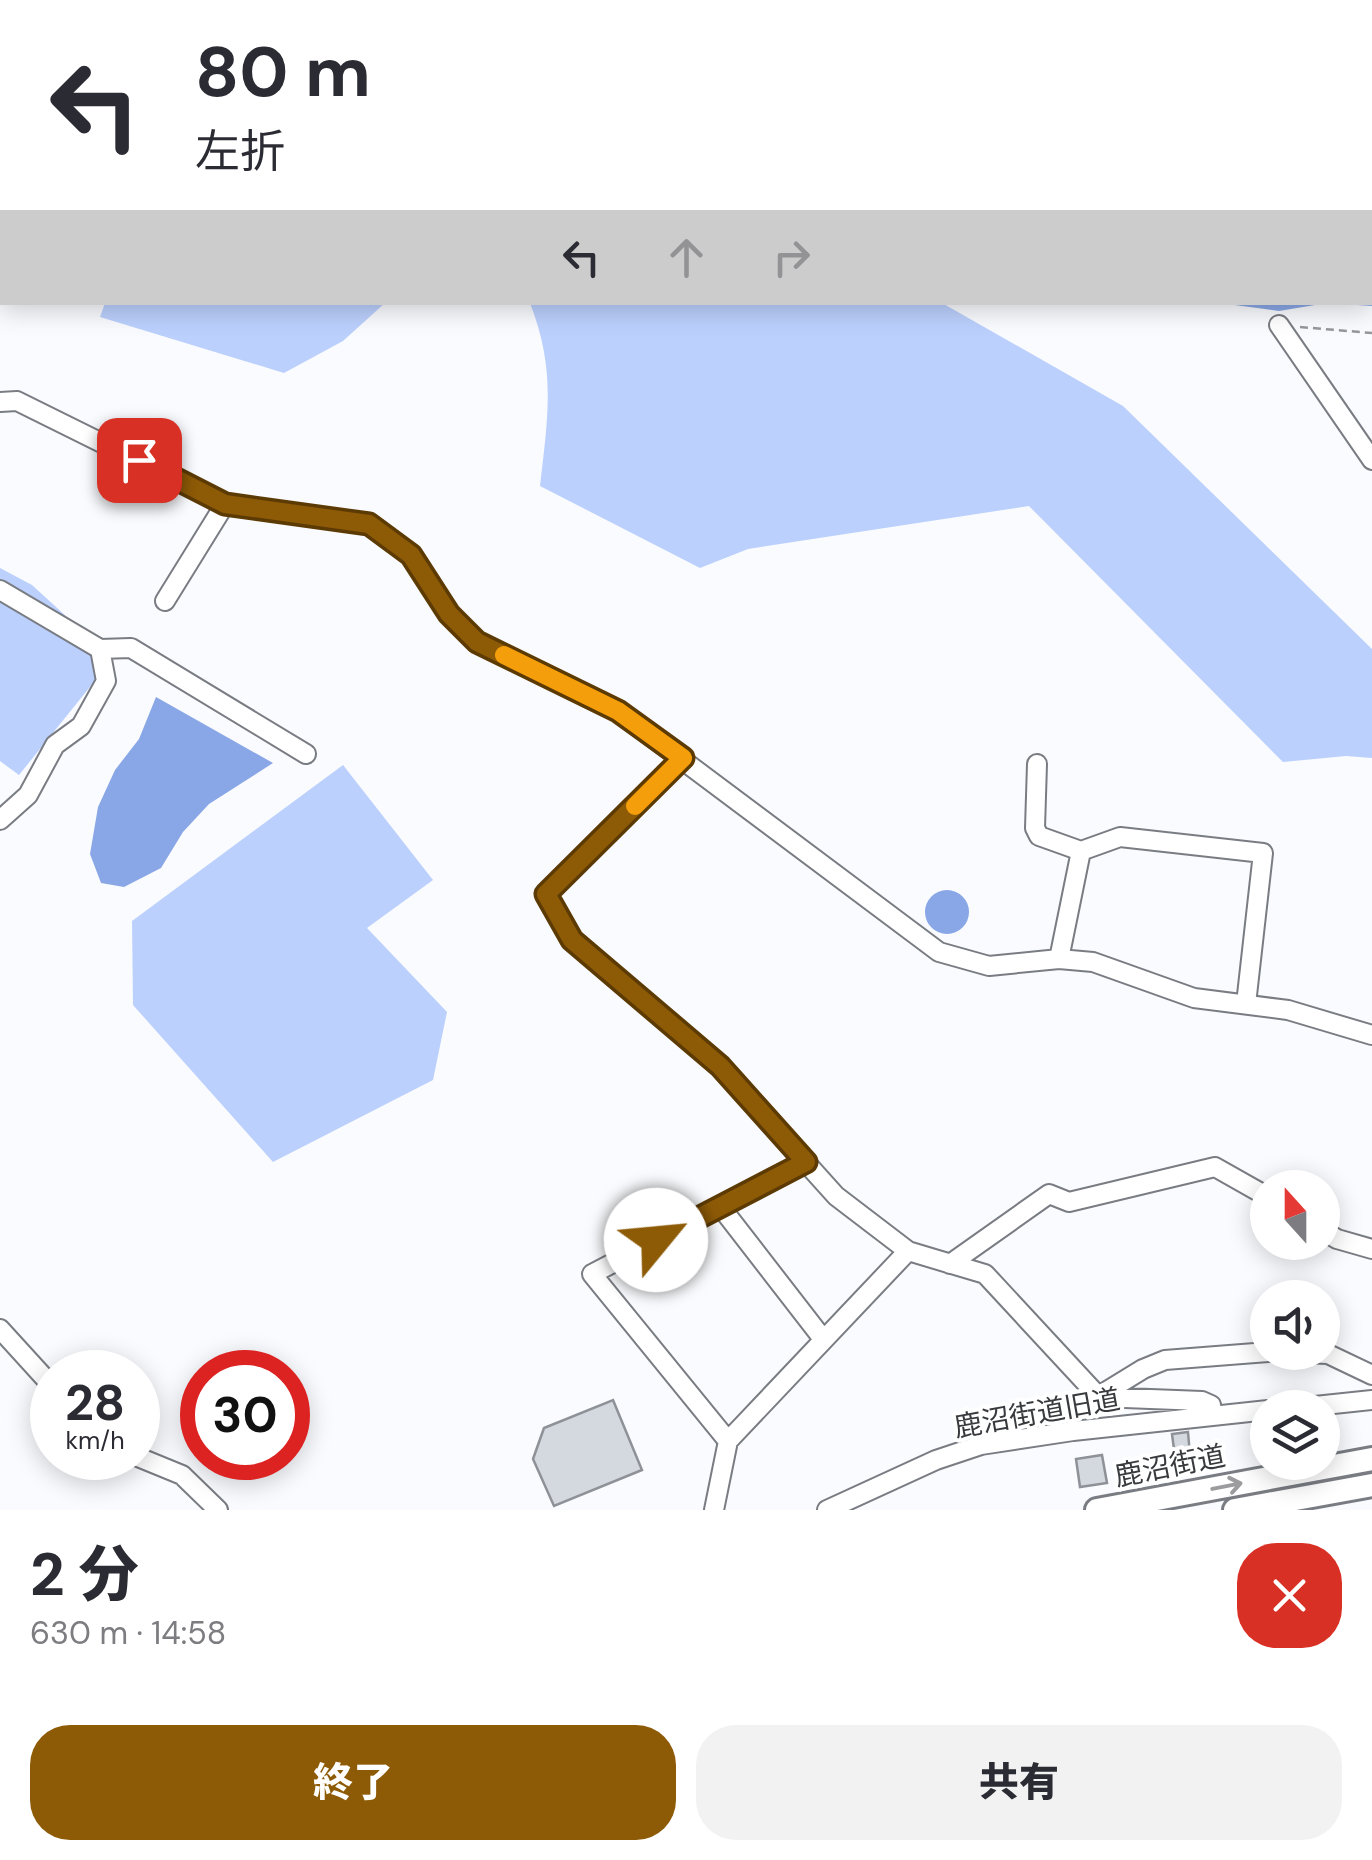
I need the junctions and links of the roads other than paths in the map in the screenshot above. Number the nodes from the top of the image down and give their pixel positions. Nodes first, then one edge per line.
1 (1279, 326) road end
2 (0, 402) edge
3 (1372, 460) edge
4 (225, 504) junction
5 (0, 590) edge
6 (165, 601) dead end
7 (100, 650) junction
8 (306, 754) dead end
9 (683, 758) junction
10 (1037, 764) dead end
11 (0, 820) edge
12 (1081, 850) junction
13 (1059, 959) junction
14 (1246, 1004) junction
15 (1372, 1036) edge
16 (806, 1162) junction
17 (1250, 1187) edge
18 (720, 1206) junction
19 (1340, 1240) edge
20 (1372, 1249) edge
21 (908, 1250) junction
22 (950, 1264) junction
23 (0, 1330) edge
24 (823, 1339) junction
25 (1250, 1353) edge
26 (1340, 1360) edge
27 (30, 1362) edge
28 (1372, 1375) edge
29 (1099, 1396) junction
30 (1372, 1400) edge
31 (1340, 1403) edge
32 (1250, 1412) edge
33 (1214, 1416) junction
34 (728, 1440) junction
35 (1372, 1458) edge
36 (160, 1466) edge
37 (1372, 1485) edge
38 (218, 1510) edge
39 (714, 1510) edge
40 (827, 1510) edge
41 (1097, 1510) edge
42 (1235, 1510) edge

1 - 3 street
2 - 4 street
4 - 6 street
4 - 9 street
5 - 7 street
7 - 8 street
7 - 11 street
9 - 13 street
9 - 16 street
10 - 12 street
12 - 13 street
12 - 14 street
13 - 14 street
14 - 15 street
16 - 18 street
16 - 21 street
17 - 22 street
18 - 24 street
18 - 34 street
19 - 20 street
21 - 22 street
21 - 24 street
22 - 29 street
23 - 27 street
24 - 34 street
25 - 29 street
26 - 28 street
29 - 33 street
30 - 31 street
32 - 33 street, 鹿沼街道旧道
33 - 40 street, 鹿沼街道旧道
34 - 39 street
41 -> 35 main road, 鹿沼街道
36 - 38 street
37 - 42 main road, 鹿沼街道

